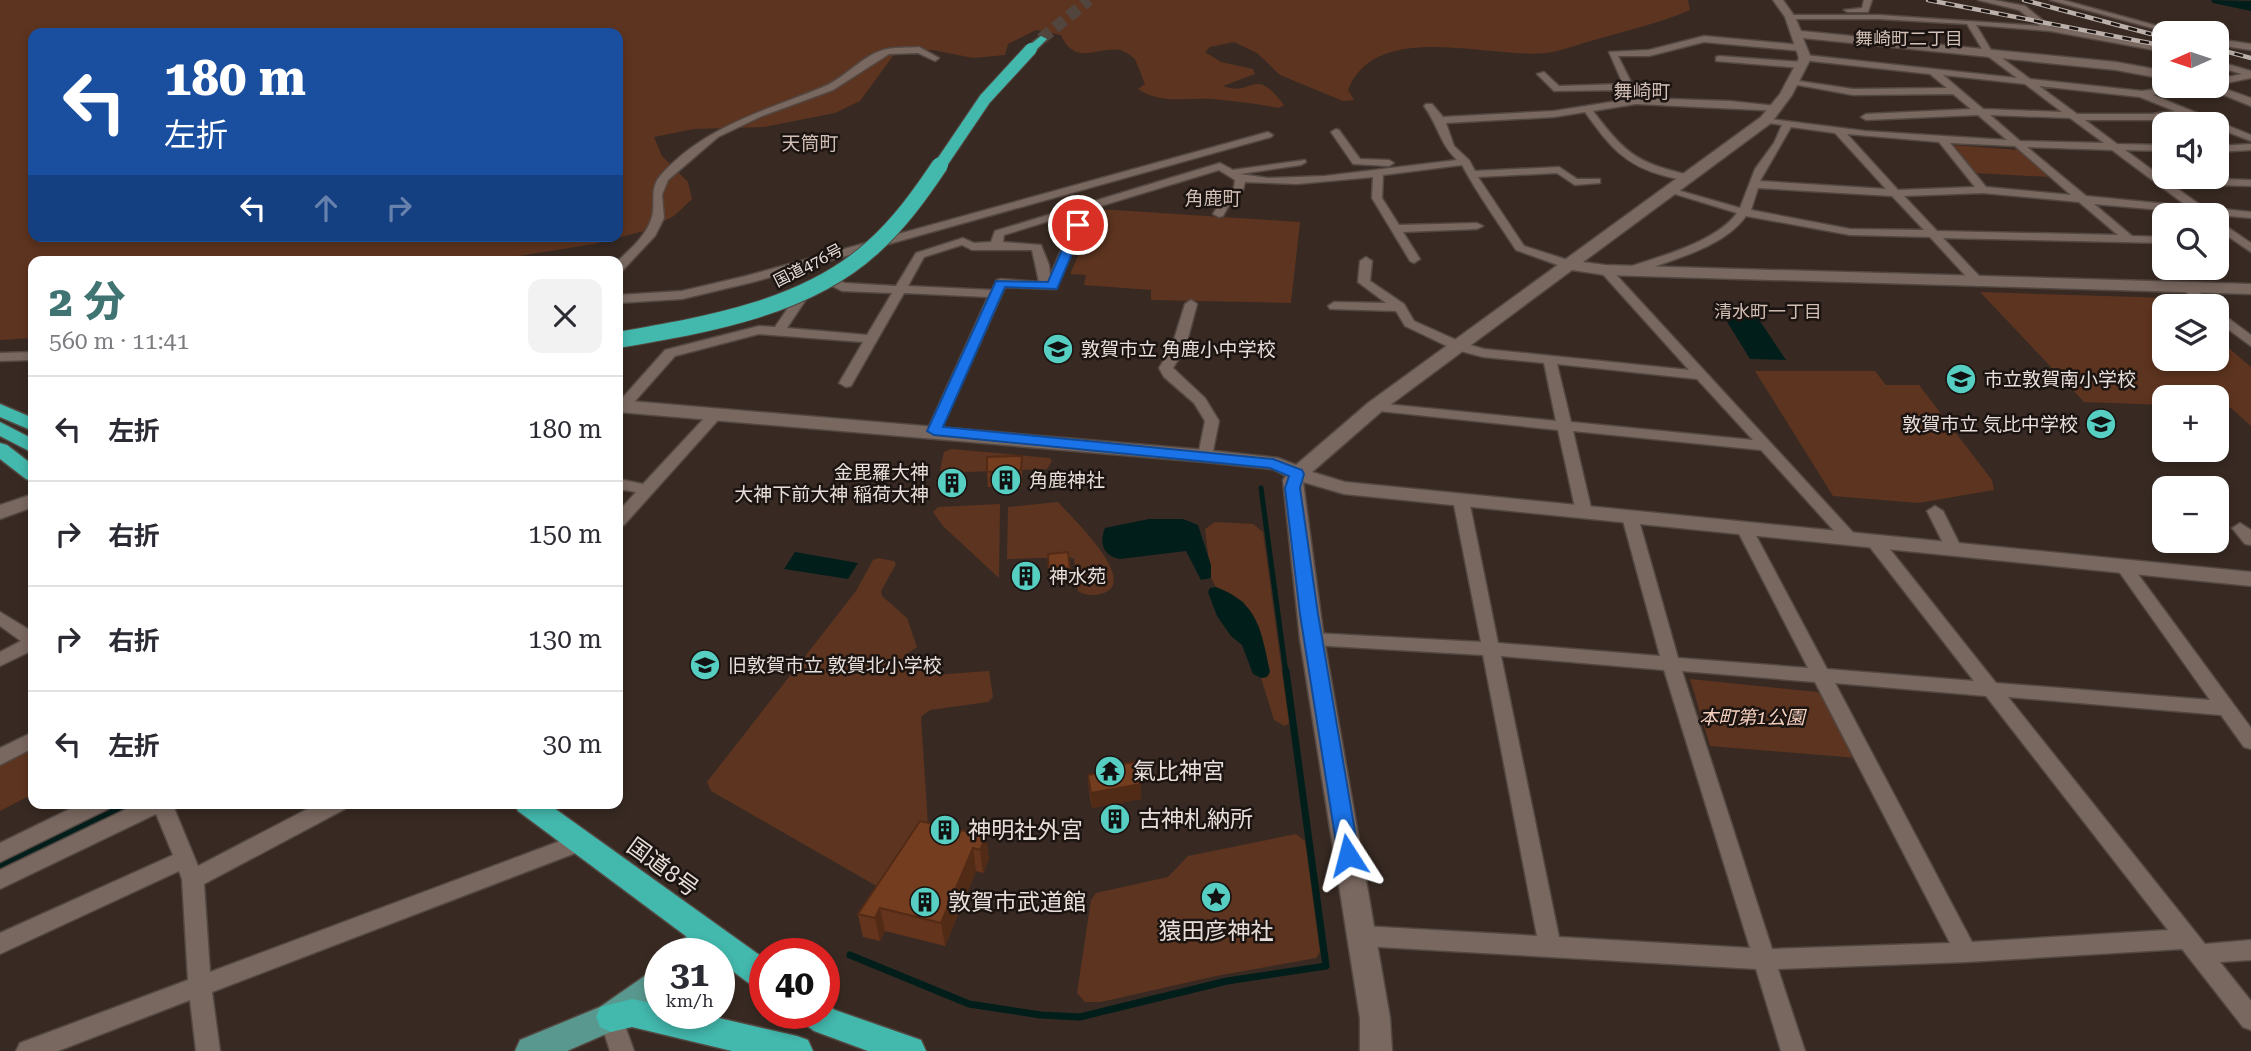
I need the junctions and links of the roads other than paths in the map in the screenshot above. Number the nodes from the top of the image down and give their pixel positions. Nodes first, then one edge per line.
1 (1868, 0) edge
2 (1982, 0) edge
3 (2054, 0) edge
4 (1784, 9) edge
5 (1970, 22) junction
6 (2152, 26) edge
7 (2050, 29) junction
8 (1036, 44) tunnel mouth
9 (2230, 44) edge
10 (2152, 47) edge
11 (2251, 47) edge
12 (1801, 51) junction
13 (1988, 52) junction
14 (936, 58) dead end
15 (1719, 59) dead end
16 (2230, 68) edge
17 (1931, 70) junction
18 (2152, 73) edge
19 (1541, 74) dead end
20 (2251, 75) edge
21 (2230, 79) edge
22 (2028, 80) junction
23 (1792, 83) junction
24 (1628, 87) junction
25 (1589, 88) junction
26 (1954, 91) junction
27 (2152, 93) edge
28 (2142, 94) junction
29 (2230, 94) edge
30 (1636, 101) junction
31 (2251, 102) edge
32 (1859, 104) junction
33 (1429, 106) dead end
34 (1608, 106) junction
35 (1588, 110) junction
36 (1978, 112) junction
37 (2187, 112) edge
38 (1771, 114) junction
39 (2075, 116) junction
40 (2152, 117) edge
41 (1440, 120) junction
42 (1787, 124) junction
43 (2229, 129) edge
44 (1336, 132) dead end
45 (1840, 133) junction
46 (1268, 135) dead end
47 (1875, 136) junction
48 (2251, 138) edge
49 (1944, 142) junction
50 (2018, 144) junction
51 (2115, 146) junction
52 (2152, 147) edge
53 (2251, 147) edge
54 (2229, 148) edge
55 (1463, 160) junction
56 (1301, 162) dead end
57 (1378, 174) junction
58 (1472, 174) junction
59 (2152, 174) edge
60 (1237, 176) junction
61 (1689, 178) junction
62 (1596, 181) dead end
63 (2229, 182) edge
64 (2251, 183) edge
65 (1753, 184) junction
66 (2172, 189) edge
67 (1983, 190) junction
68 (1670, 191) junction
69 (1896, 193) junction
70 (2085, 201) junction
71 (2191, 203) edge
72 (1087, 205) junction
73 (2152, 208) edge
74 (1744, 212) junction
75 (1219, 214) dead end
76 (2229, 214) edge
77 (2251, 215) edge
78 (1476, 226) dead end
79 (1394, 229) junction
80 (2229, 232) edge
81 (1934, 234) junction
82 (2129, 239) junction
83 (2152, 240) edge
84 (2229, 243) edge
85 (996, 245) junction
86 (2248, 245) edge
87 (1414, 259) dead end
88 (1366, 261) dead end
89 (623, 263) edge
90 (1570, 265) junction
91 (1605, 270) junction
92 (1633, 270) junction
93 (1978, 282) junction
94 (1045, 286) junction
95 (2186, 287) junction
96 (2251, 289) edge
97 (899, 291) junction
98 (996, 294) junction
99 (2194, 294) edge
100 (623, 299) edge
101 (1191, 304) dead end
102 (1334, 306) dead end
103 (1400, 307) junction
104 (2229, 324) edge
105 (778, 332) junction
106 (623, 339) edge
107 (871, 340) junction
108 (2251, 342) edge
109 (1458, 346) junction
110 (28, 356) edge
111 (0, 357) edge
112 (1550, 360) junction
113 (1702, 375) junction
114 (846, 383) dead end
115 (623, 403) edge
116 (623, 406) edge
117 (1375, 407) junction
118 (0, 410) edge
119 (715, 415) junction
120 (28, 423) edge
121 (1566, 426) junction
122 (0, 428) edge
123 (934, 431) junction
124 (28, 444) edge
125 (1766, 446) junction
126 (0, 449) edge
127 (1205, 456) junction
128 (28, 471) edge
129 (1297, 474) junction
130 (623, 485) edge
131 (647, 489) junction
132 (1461, 500) junction
133 (28, 502) edge
134 (1935, 511) dead end
135 (0, 512) edge
136 (1584, 512) junction
137 (623, 515) edge
138 (1630, 517) junction
139 (1744, 528) junction
140 (1852, 540) junction
141 (1875, 542) junction
142 (1954, 549) junction
143 (2123, 566) junction
144 (2251, 579) edge
145 (0, 618) edge
146 (28, 638) edge
147 (1312, 639) junction
148 (28, 644) edge
149 (1489, 649) junction
150 (0, 660) edge
151 (1671, 664) junction
152 (1823, 676) junction
153 (1991, 689) junction
154 (2226, 708) junction
155 (28, 742) edge
156 (2251, 742) edge
157 (0, 757) edge
158 (89, 809) edge
159 (148, 809) edge
160 (164, 809) edge
161 (324, 809) edge
162 (535, 809) edge
163 (579, 843) junction
164 (0, 853) edge
165 (189, 869) junction
166 (0, 880) edge
167 (1362, 936) junction
168 (690, 938) edge
169 (0, 944) edge
170 (2192, 946) junction
171 (1550, 947) junction
172 (2251, 950) edge
173 (1966, 952) junction
174 (1763, 959) junction
175 (200, 988) junction
176 (644, 993) edge
177 (611, 1017) junction
178 (2251, 1019) edge
179 (840, 1026) edge
180 (28, 1051) edge
181 (208, 1051) edge
182 (531, 1051) edge
183 (622, 1051) edge
184 (797, 1051) edge
185 (910, 1051) edge
186 (1376, 1051) edge
187 (1793, 1051) edge

1 - 4 street
2 - 7 street
3 - 6 street
4 - 5 street
4 - 12 street
5 - 7 street
5 - 13 street
7 - 10 street
8 - 106 highway, 国道476号, bridge
9 - 11 street
12 - 13 street
12 - 15 street
12 - 17 street
12 - 23 street
12 - 24 street
13 - 18 street
13 - 22 street
14 - 89 street
16 - 20 street
17 - 22 street
17 - 26 street
19 - 25 street
20 - 21 street
22 - 28 street
22 - 39 street
23 - 32 street
23 - 38 street
24 - 25 street
24 - 30 street
25 - 34 street
26 - 32 street
26 - 36 street
27 - 28 street
28 - 37 street
29 - 31 street
30 - 34 street
30 - 38 street
32 - 36 street
32 - 47 street
33 - 41 street
34 - 35 street
35 - 41 street
35 - 61 street
36 - 39 street
36 - 50 street
38 - 42 street
38 - 61 street
39 - 40 street
39 - 51 street
41 - 55 street
42 - 45 street
42 - 65 street
43 - 48 street
44 - 55 street
45 - 47 street
45 - 69 street
46 - 100 street
47 - 49 street
49 - 50 street
49 - 67 street
50 - 51 street
50 - 70 street
51 - 52 street
51 - 59 street
53 - 54 street
55 - 57 street
55 - 58 street
56 - 60 street
57 - 60 street
57 - 79 street
58 - 62 street
58 - 90 street
60 - 72 street
60 - 75 street
61 - 68 street
63 - 64 street
65 - 69 street
65 - 74 street
66 - 71 street
67 - 69 street
67 - 70 street
68 - 74 street
68 - 90 street
69 - 81 street
70 - 73 street
70 - 82 street
72 - 85 street
72 - 94 street
74 - 81 street
74 - 92 street
76 - 77 street
78 - 79 street
79 - 87 street
80 - 86 street
81 - 82 street
81 - 93 street
82 - 83 street
84 - 86 street
85 - 94 street
85 - 97 street
88 - 103 street
90 - 91 street
90 - 109 street
91 - 92 street
91 - 113 street
92 - 93 street
93 - 95 street
94 - 98 street
95 - 96 street
95 - 99 street
97 - 98 street
97 - 105 street
97 - 107 street
98 - 123 street
101 - 127 street
102 - 103 street
103 - 109 street
104 - 108 street
105 - 107 street
105 - 115 street
107 - 114 street
109 - 112 street
109 - 117 street
110 - 111 street
112 - 113 street
112 - 121 street
113 - 125 street
116 - 119 street
117 - 121 street
117 - 129 street
118 - 120 highway
119 - 123 street
119 - 131 street
121 - 125 street
121 - 136 street
122 - 124 highway
123 - 127 street
125 - 140 street
126 - 128 highway
127 - 129 street
129 - 132 street
129 - 147 street
130 - 131 street
131 - 137 street
132 - 136 street
132 - 149 street
133 - 135 street
134 - 142 street
136 - 138 street
138 - 139 street
138 - 151 street
139 - 140 street
139 - 152 street
140 - 141 street
141 - 142 street
141 - 153 street
142 - 143 street
143 - 144 street
143 - 154 street
145 - 146 street
147 - 149 street
147 - 167 street
148 - 150 street
149 - 151 street
149 - 171 street
151 - 152 street
151 - 174 street
152 - 153 street
152 - 173 street
153 - 154 street
153 - 170 street
154 - 156 street
155 - 157 street
158 - 164 street
159 - 166 street
160 - 165 street
161 - 165 street
162 - 163 highway, 国道8号
163 - 168 highway, 国道8号
163 - 175 street
165 - 169 street
165 - 175 street
167 - 171 street
167 - 186 street
170 - 172 street
170 - 173 street
170 - 178 street
171 - 174 street
173 - 174 street
174 - 187 street
175 - 180 street
175 - 181 street
176 - 177 main road
177 - 182 main road
177 - 183 street
177 - 184 highway
179 - 185 highway

